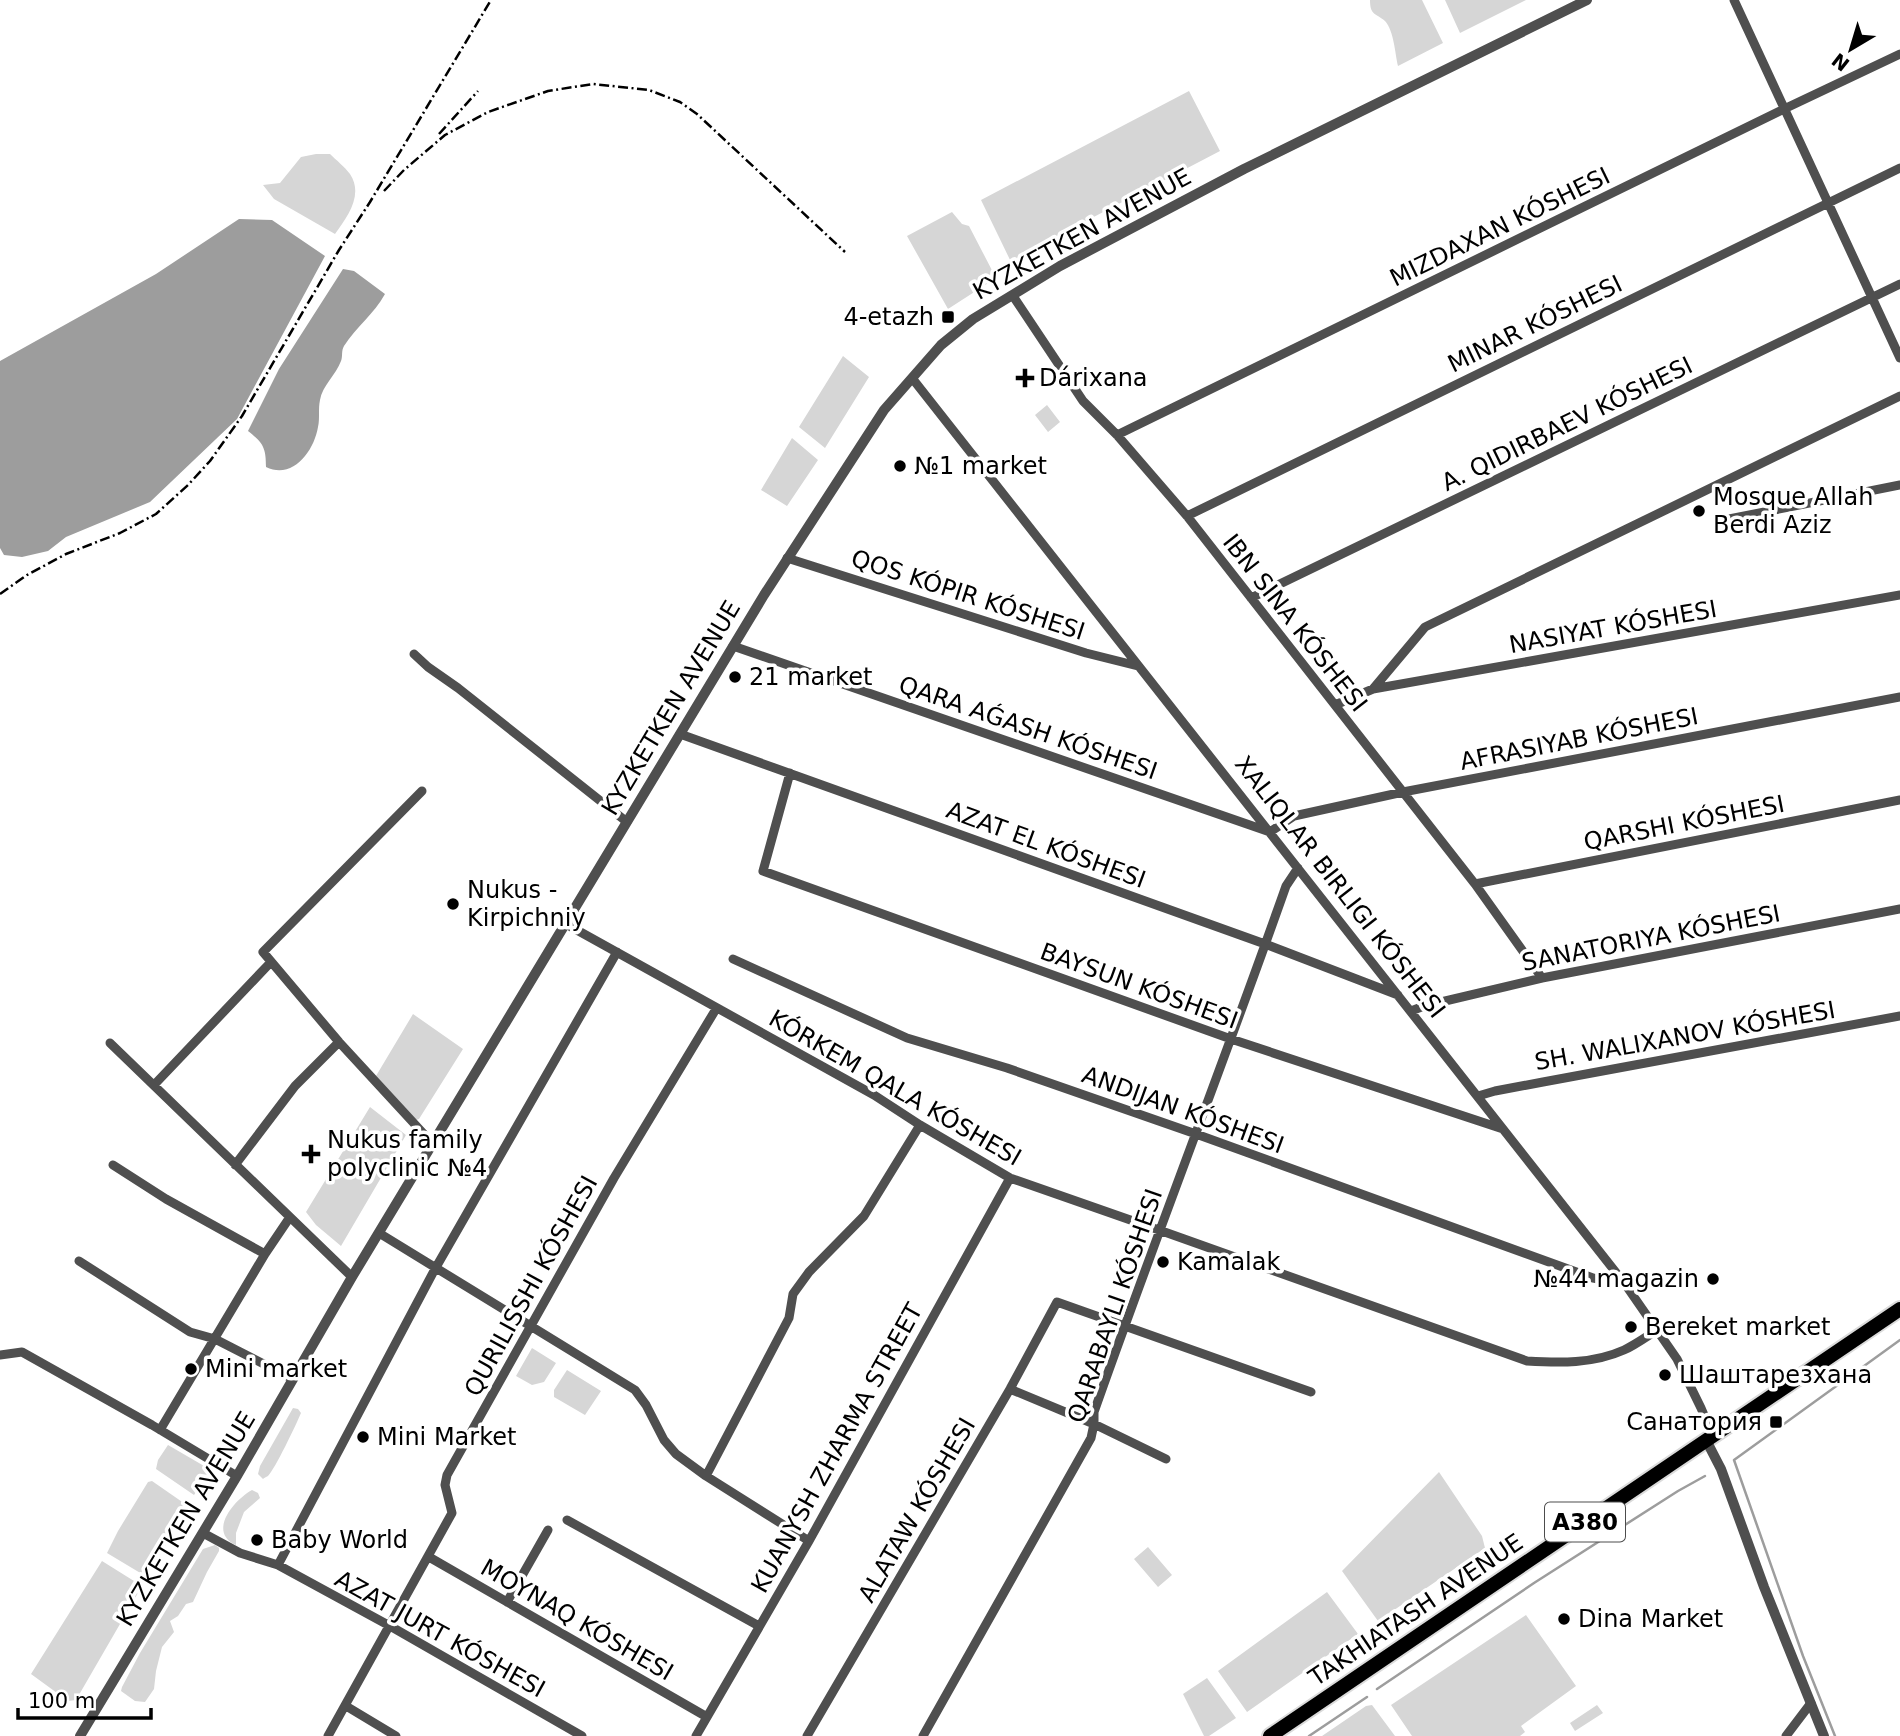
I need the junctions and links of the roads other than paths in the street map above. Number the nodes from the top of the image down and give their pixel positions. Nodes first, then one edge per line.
1 (1587, 0) edge
2 (1734, 0) edge
3 (1900, 54) edge
4 (1784, 109) junction
5 (1900, 168) edge
6 (1828, 202) junction
7 (1900, 284) edge
8 (1013, 296) junction
9 (1872, 298) junction
10 (1900, 358) edge
11 (912, 378) junction
12 (1900, 396) edge
13 (1117, 435) junction
14 (1900, 485) edge
15 (1187, 516) junction
16 (1719, 521) dead end
17 (788, 558) junction
18 (1900, 595) edge
19 (1251, 598) junction
20 (733, 646) junction
21 (414, 653) dead end
22 (1138, 666) junction
23 (1373, 689) junction
24 (1900, 697) edge
25 (1335, 705) junction
26 (680, 734) junction
27 (790, 773) junction
28 (422, 791) dead end
29 (1403, 792) junction
30 (1900, 800) edge
31 (627, 822) junction
32 (1270, 832) junction
33 (1298, 868) junction
34 (1475, 884) junction
35 (1900, 909) edge
36 (566, 923) junction
37 (1265, 944) junction
38 (617, 952) junction
39 (733, 959) dead end
40 (271, 962) junction
41 (1542, 978) junction
42 (1398, 995) junction
43 (716, 1009) junction
44 (1411, 1011) junction
45 (1900, 1016) edge
46 (1231, 1039) junction
47 (339, 1042) junction
48 (110, 1043) dead end
49 (154, 1085) junction
50 (1478, 1096) junction
51 (920, 1125) junction
52 (1504, 1130) junction
53 (1196, 1134) junction
54 (433, 1143) junction
55 (113, 1165) dead end
56 (235, 1165) junction
57 (1010, 1178) junction
58 (290, 1217) junction
59 (1160, 1230) junction
60 (379, 1233) junction
61 (265, 1254) junction
62 (79, 1261) dead end
63 (435, 1269) junction
64 (352, 1277) junction
65 (1625, 1284) junction
66 (1900, 1309) edge
67 (1125, 1325) junction
68 (531, 1327) junction
69 (1657, 1330) junction
70 (215, 1339) junction
71 (0, 1355) edge
72 (293, 1379) junction
73 (1010, 1389) junction
74 (1311, 1392) dead end
75 (1094, 1424) junction
76 (160, 1430) junction
77 (1709, 1438) junction
78 (1166, 1459) dead end
79 (237, 1476) junction
80 (706, 1476) junction
81 (567, 1520) dead end
82 (548, 1530) dead end
83 (202, 1533) junction
84 (809, 1541) junction
85 (429, 1557) junction
86 (278, 1565) junction
87 (508, 1602) junction
88 (390, 1626) junction
89 (759, 1626) junction
90 (1811, 1703) junction
91 (346, 1706) junction
92 (707, 1717) junction
93 (80, 1736) edge
94 (328, 1736) edge
95 (396, 1736) edge
96 (582, 1736) edge
97 (696, 1736) edge
98 (807, 1736) edge
99 (923, 1736) edge
100 (1270, 1736) edge
101 (1786, 1736) edge
102 (1824, 1736) edge

1 - 8 street, KYZKETKEN AVENUE
2 - 4 street
3 - 4 street, MIZDAXAN KÓSHESI
4 - 6 street
4 - 13 street, MIZDAXAN KÓSHESI
5 - 6 street, MINAR KÓSHESI
6 - 9 street
6 - 15 street, MINAR KÓSHESI
7 - 9 street
8 - 11 street, KYZKETKEN AVENUE
8 - 13 street, IBN SINA KÓSHESI
9 - 10 street
9 - 19 street
11 - 17 street, KYZKETKEN AVENUE
11 - 22 street
12 - 23 street
13 - 15 street, IBN SINA KÓSHESI
14 - 16 street
15 - 19 street, IBN SINA KÓSHESI
17 - 20 street, KYZKETKEN AVENUE
17 - 22 street, QOS KÓPIR KÓSHESI
18 - 23 street, NASIYAT KÓSHESI
19 - 25 street, IBN SINA KÓSHESI
20 - 26 street, KYZKETKEN AVENUE
20 - 32 street, QARA AǴASH KÓSHESI
21 - 31 street
22 - 32 street
23 - 25 street, NASIYAT KÓSHESI
24 - 29 street, AFRASIYAB KÓSHESI
25 - 29 street, IBN SINA KÓSHESI
26 - 27 street, AZAT EL KÓSHESI
26 - 31 street, KYZKETKEN AVENUE
27 - 37 street, AZAT EL KÓSHESI
27 - 46 street, BAYSUN KÓSHESI
28 - 40 street
29 - 32 street, AFRASIYAB KÓSHESI
29 - 34 street, IBN SINA KÓSHESI
30 - 34 street
31 - 36 street, KYZKETKEN AVENUE
32 - 33 street
33 - 37 street
33 - 42 street
34 - 41 street, IBN SINA KÓSHESI
35 - 41 street, SANATORIYA KÓSHESI
36 - 38 street, KÓRKEM QALA KÓSHESI
36 - 54 street, KYZKETKEN AVENUE
37 - 42 street, AZAT EL KÓSHESI
37 - 46 street
38 - 43 street, KÓRKEM QALA KÓSHESI
38 - 63 street
39 - 53 street, ANDIJAN KÓSHESI
40 - 47 street
40 - 49 street
41 - 44 street, SANATORIYA KÓSHESI
42 - 44 street
43 - 51 street, KÓRKEM QALA KÓSHESI
43 - 68 street
44 - 50 street
45 - 50 street, SH. WALIXANOV KÓSHESI
46 - 52 street, BAYSUN KÓSHESI
46 - 53 street
47 - 54 street
47 - 56 street
48 - 49 street
49 - 56 street
50 - 52 street
51 - 57 street, KÓRKEM QALA KÓSHESI
51 - 80 street
52 - 65 street
53 - 59 street
53 - 65 street, ANDIJAN KÓSHESI
54 - 60 street, KYZKETKEN AVENUE
55 - 61 street
56 - 58 street
57 - 59 street, KÓRKEM QALA KÓSHESI
57 - 84 street, KUANYSH ZHARMA STREET
58 - 61 street
58 - 64 street
59 - 67 street
59 - 69 street, KÓRKEM QALA KÓSHESI
60 - 63 street
60 - 64 street, KYZKETKEN AVENUE
61 - 70 street
62 - 70 street
63 - 68 street
63 - 86 street
64 - 72 street, KYZKETKEN AVENUE
65 - 69 street
66 - 77 highway, TAKHIATASH AVENUE / A380
67 - 73 street, ALATAW KÓSHESI
67 - 74 street
67 - 75 street
68 - 80 street
68 - 85 street
69 - 77 street
70 - 72 street
70 - 76 street
71 - 76 street
72 - 79 street, KYZKETKEN AVENUE
73 - 75 street
73 - 98 street, ALATAW KÓSHESI
75 - 78 street
75 - 99 street
76 - 79 street
77 - 90 street
77 - 100 highway, TAKHIATASH AVENUE / A380
79 - 83 street, KYZKETKEN AVENUE
80 - 84 street
81 - 89 street
82 - 87 street
83 - 86 street, AZAT JURT KÓSHESI
83 - 93 street, KYZKETKEN AVENUE
84 - 89 street, KUANYSH ZHARMA STREET
85 - 87 street, MOYNAQ KÓSHESI
85 - 88 street
86 - 88 street, AZAT JURT KÓSHESI
87 - 92 street, MOYNAQ KÓSHESI
88 - 91 street
88 - 96 street, AZAT JURT KÓSHESI
89 - 92 street, KUANYSH ZHARMA STREET
90 - 101 street
90 - 102 street
91 - 94 street
91 - 95 street
92 - 97 street, KUANYSH ZHARMA STREET

